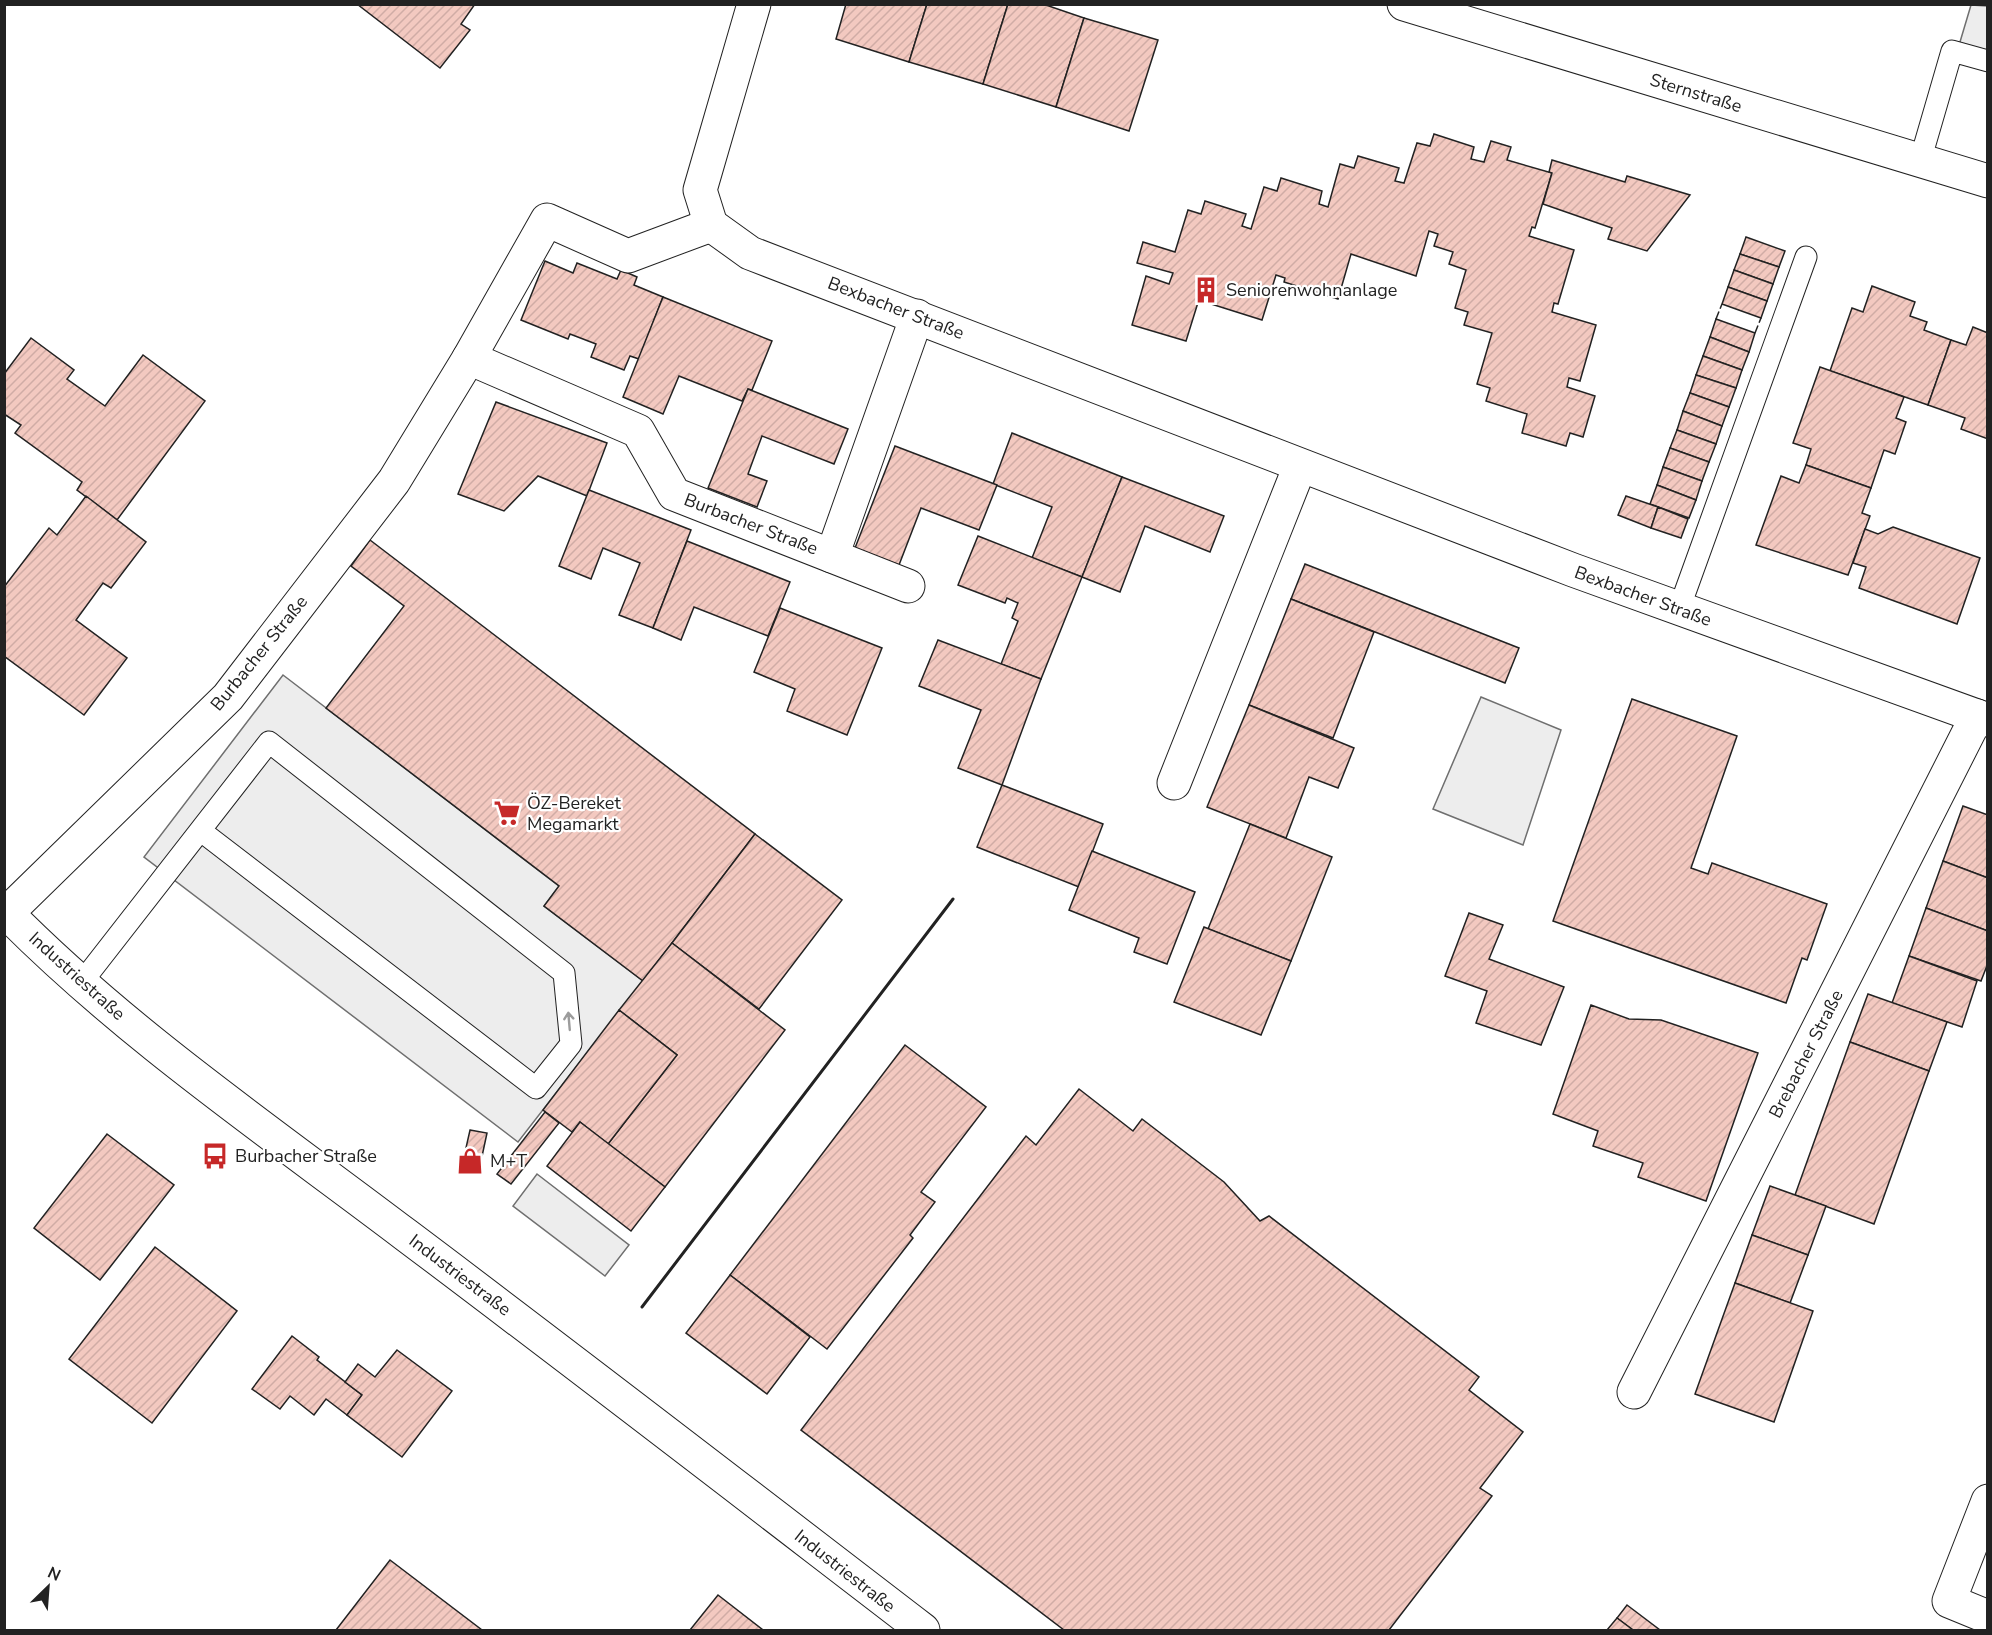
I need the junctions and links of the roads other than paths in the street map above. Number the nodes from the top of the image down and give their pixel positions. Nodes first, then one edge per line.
1 (754, 4) edge
2 (1404, 4) edge
3 (1456, 12) edge
4 (1988, 62) edge
5 (1920, 161) junction
6 (1988, 182) edge
7 (711, 225) junction
8 (1806, 257) dead end
9 (917, 316) junction
10 (469, 358) junction
11 (1300, 466) junction
12 (832, 556) junction
13 (908, 586) dead end
14 (1679, 609) junction
15 (1982, 718) edge
16 (1174, 783) dead end
17 (201, 831) junction
18 (6, 911) edge
19 (82, 982) junction
20 (1634, 1392) dead end
21 (1988, 1502) edge
22 (1988, 1617) edge
23 (923, 1630) edge

1 - 7 street
2 - 3 street, Sternstraße
3 - 5 street, Sternstraße
4 - 5 lane
5 - 6 street, Sternstraße
7 - 9 street, Bexbacher Straße
7 - 10 street, Burbacher Straße
8 - 14 lane
9 - 11 street, Bexbacher Straße
9 - 12 street, Burbacher Straße
10 - 12 street, Burbacher Straße
10 - 18 street, Burbacher Straße
11 - 14 street, Bexbacher Straße
11 - 16 street
12 - 13 street, Burbacher Straße
14 - 15 street, Bexbacher Straße
15 - 20 street, Brebacher Straße
17 -> 17 lane
17 - 19 lane
18 - 19 street, Industriestraße
19 - 23 street, Industriestraße
21 - 22 street

